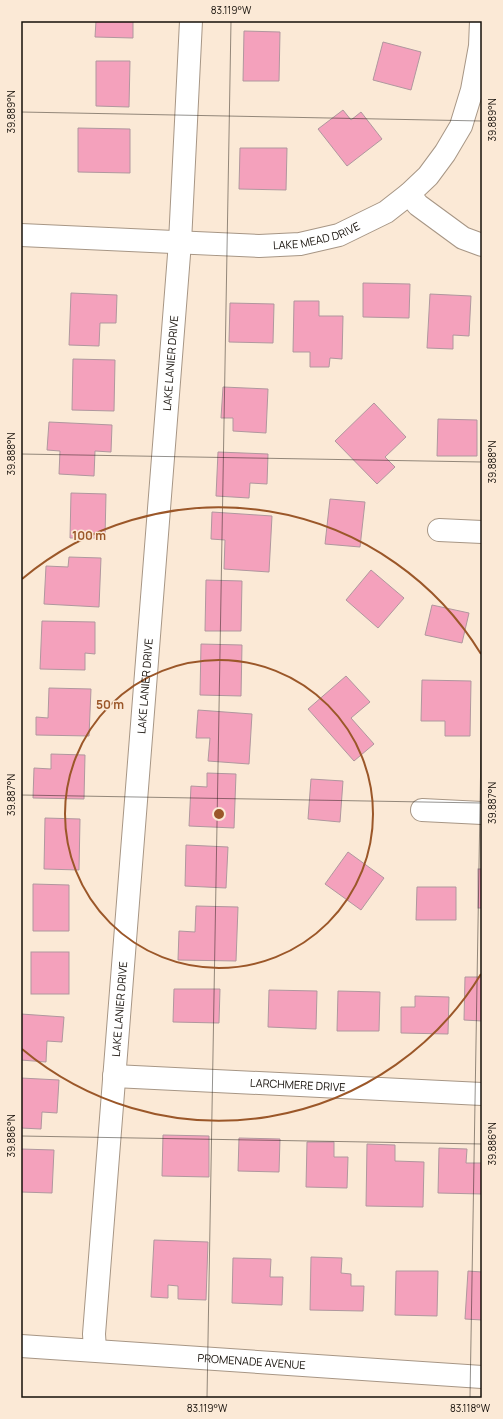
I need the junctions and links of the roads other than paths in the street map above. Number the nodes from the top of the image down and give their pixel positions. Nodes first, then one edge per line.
1 (191, 21) edge
2 (481, 21) edge
3 (409, 194) junction
4 (21, 235) edge
5 (180, 242) junction
6 (482, 245) edge
7 (439, 530) dead end
8 (482, 532) edge
9 (422, 810) dead end
10 (482, 813) edge
11 (114, 1076) junction
12 (482, 1094) edge
13 (21, 1346) edge
14 (95, 1350) junction
15 (482, 1377) edge

1 - 5 street, LAKE LANIER DRIVE
2 - 3 street, LAKE MEAD DRIVE
3 - 5 street, LAKE MEAD DRIVE
3 - 6 street
4 - 5 street, LAKE MEAD DRIVE
5 - 11 street, LAKE LANIER DRIVE
7 - 8 street
9 - 10 street
11 - 12 street, LARCHMERE DRIVE
11 - 14 street, LAKE LANIER DRIVE
13 - 14 street, PROMENADE AVENUE
14 - 15 street, PROMENADE AVENUE

